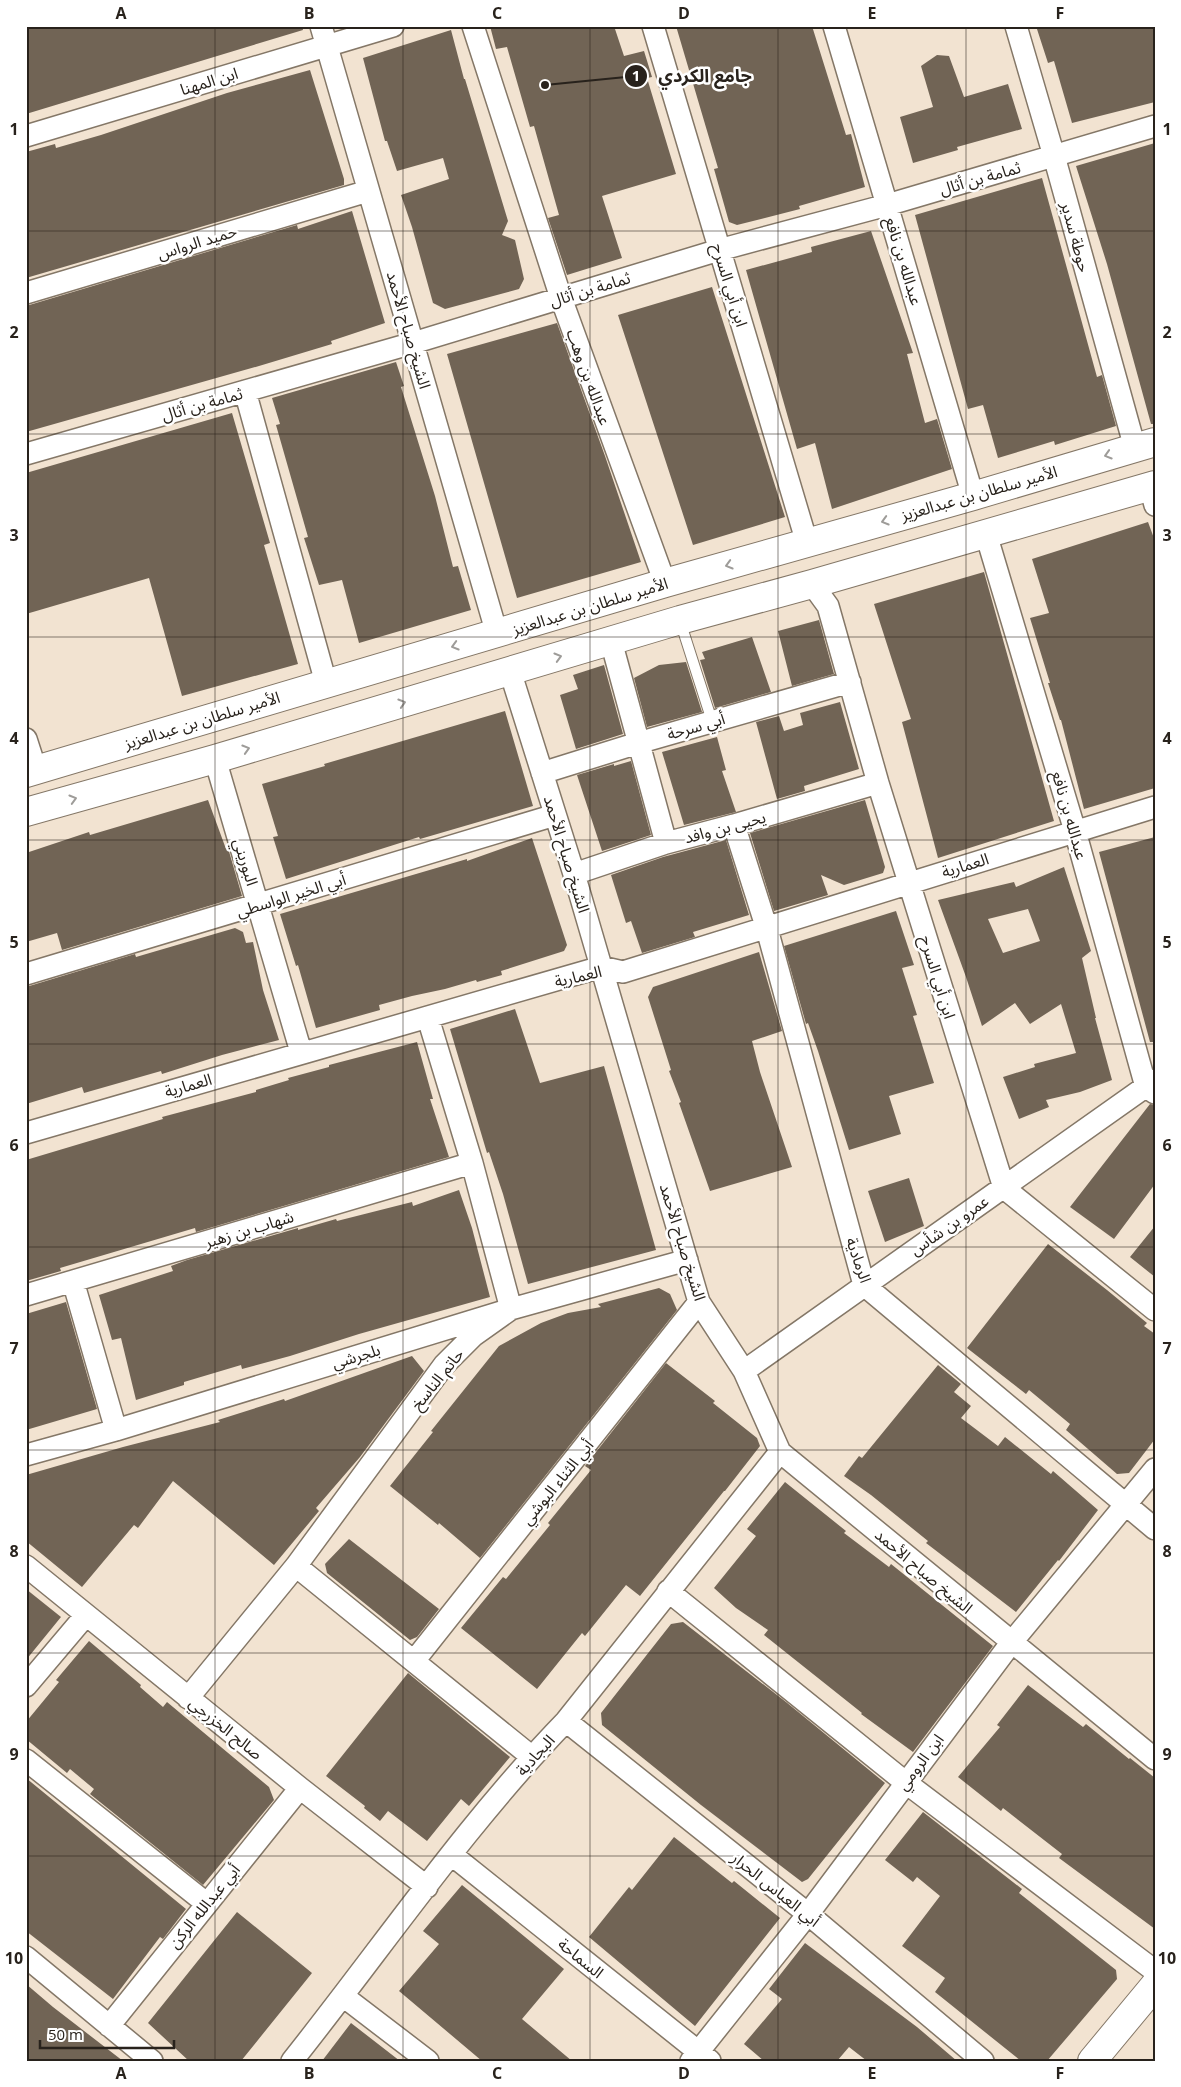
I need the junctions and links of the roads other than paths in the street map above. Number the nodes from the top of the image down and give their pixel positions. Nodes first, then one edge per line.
1 (393, 26) edge
2 (473, 26) edge
3 (653, 26) edge
4 (834, 26) edge
5 (1016, 26) edge
6 (324, 36) edge
7 (1155, 126) edge
8 (26, 136) edge
9 (1054, 156) junction
10 (368, 191) junction
11 (887, 205) junction
12 (720, 250) junction
13 (26, 293) edge
14 (561, 298) junction
15 (413, 343) junction
16 (245, 391) junction
17 (1145, 445) edge
18 (26, 454) edge
19 (1153, 492) edge
20 (973, 496) junction
21 (986, 534) junction
22 (807, 543) junction
23 (665, 583) junction
24 (812, 584) junction
25 (680, 620) junction
26 (497, 634) junction
27 (612, 641) junction
28 (510, 671) junction
29 (326, 682) junction
30 (850, 682) junction
31 (712, 721) junction
32 (26, 739) edge
33 (638, 743) junction
34 (215, 759) junction
35 (31, 771) edge
36 (542, 773) junction
37 (878, 783) junction
38 (1155, 807) edge
39 (26, 812) edge
40 (555, 815) junction
41 (734, 825) junction
42 (1075, 831) junction
43 (666, 843) junction
44 (574, 874) junction
45 (909, 883) junction
46 (258, 905) junction
47 (767, 929) junction
48 (601, 967) junction
49 (26, 974) edge
50 (428, 1018) junction
51 (301, 1052) junction
52 (1152, 1087) edge
53 (26, 1133) edge
54 (472, 1163) junction
55 (1004, 1188) junction
56 (687, 1260) junction
57 (73, 1281) junction
58 (864, 1285) junction
59 (26, 1295) edge
60 (699, 1302) junction
61 (511, 1309) junction
62 (1155, 1310) edge
63 (744, 1371) junction
64 (116, 1430) junction
65 (780, 1452) junction
66 (26, 1455) edge
67 (1155, 1469) edge
68 (1125, 1506) junction
69 (1155, 1529) edge
70 (26, 1566) edge
71 (296, 1566) junction
72 (668, 1591) junction
73 (86, 1615) junction
74 (1011, 1643) junction
75 (414, 1661) junction
76 (26, 1686) edge
77 (188, 1698) junction
78 (566, 1720) junction
79 (532, 1757) junction
80 (1155, 1759) edge
81 (26, 1760) edge
82 (904, 1782) junction
83 (300, 1788) junction
84 (452, 1855) junction
85 (427, 1887) junction
86 (206, 1903) junction
87 (808, 1914) junction
88 (26, 1958) edge
89 (1155, 1970) edge
90 (1155, 1985) edge
91 (343, 1996) junction
92 (109, 2026) junction
93 (700, 2058) edge
94 (152, 2061) edge
95 (292, 2061) edge
96 (428, 2061) edge
97 (983, 2061) edge
98 (1092, 2061) edge

1 - 6 street, ابن المهنا
2 - 14 street, عبدالله بن وهب
3 - 12 street, ابن أبي السرح
4 - 11 street, عبدالله بن نافع
5 - 9 street, حوطة سدير
6 - 8 street, ابن المهنا
6 - 10 street, الشيخ صباح الأحمد
7 - 9 street, ثمامة بن أثال
9 - 11 street, ثمامة بن أثال
9 - 17 street, حوطة سدير
10 - 13 street, حميد الرواس
10 - 15 street, الشيخ صباح الأحمد
11 - 12 street, ثمامة بن أثال
11 - 20 street, عبدالله بن نافع
12 - 14 street, ثمامة بن أثال
12 - 22 street, ابن أبي السرح
14 - 15 street, ثمامة بن أثال
14 - 23 street, عبدالله بن وهب
15 - 16 street, ثمامة بن أثال
15 - 26 street, الشيخ صباح الأحمد
16 - 18 street, ثمامة بن أثال
16 - 29 street
17 -> 20 street, الأمير سلطان بن عبدالعزيز
19 - 21 street
20 -> 22 street, الأمير سلطان بن عبدالعزيز
21 - 24 street
21 - 42 street, عبدالله بن نافع
22 -> 23 street, الأمير سلطان بن عبدالعزيز
23 - 26 street, الأمير سلطان بن عبدالعزيز
24 - 25 street
24 - 30 street, ابن أبي السرح
25 - 27 street
25 - 31 lane
26 -> 29 street, الأمير سلطان بن عبدالعزيز
28 -> 27 street
27 - 33 street
34 -> 28 street
28 - 36 street, الشيخ صباح الأحمد
29 - 35 street, الأمير سلطان بن عبدالعزيز
30 - 31 street, أبي سرحة
30 - 37 street, ابن أبي السرح
31 - 33 street, أبي سرحة
32 - 35 street
33 - 36 street, أبي سرحة
33 - 43 street
39 -> 34 street
34 - 46 street, البوريني
36 - 40 street, الشيخ صباح الأحمد
37 - 41 street, يحيى بن وافد
37 - 45 street, ابن أبي السرح
38 - 42 street, العمارية
40 - 44 street, الشيخ صباح الأحمد
40 - 46 street, أبي الخير الواسطي
41 - 43 street, يحيى بن وافد
41 - 47 street, الرمادية
42 - 45 street, العمارية
42 - 52 street, عبدالله بن نافع
43 - 44 street, يحيى بن وافد
44 - 48 street, الشيخ صباح الأحمد
45 - 47 street, العمارية
45 - 55 street, ابن أبي السرح
46 - 49 street, أبي الخير الواسطي
46 - 51 street, البوريني
47 - 48 street, العمارية
47 - 58 street, الرمادية
48 - 50 street, العمارية
48 - 56 street, الشيخ صباح الأحمد
50 - 51 street, العمارية
50 - 54 street
51 - 53 street, العمارية
52 - 55 street, عمرو بن شأس
54 - 57 street, شهاب بن زهير
54 - 61 street
55 - 58 street, عمرو بن شأس
55 - 62 street
56 - 60 street, الشيخ صباح الأحمد
56 - 61 street, بلجرشي
57 - 59 street, شهاب بن زهير
57 - 64 street
58 - 63 street, عمرو بن شأس
58 - 68 street, الرمادية
60 - 63 street, الشيخ صباح الأحمد
60 - 75 street, أبي الثناء البوشي
61 - 64 street, بلجرشي
61 - 71 street, حاتم الناسخ
63 - 65 street, الشيخ صباح الأحمد
64 - 66 street, بلجرشي
65 - 72 street, البجادية
65 - 74 street, الشيخ صباح الأحمد
67 - 68 street, ابن الرومي
68 - 69 street, الرمادية
68 - 74 street, ابن الرومي
70 - 73 street, صالح الخزرجي
71 - 75 street
71 - 77 street, حاتم الناسخ
72 - 78 street, البجادية
72 - 82 street
73 - 76 street
73 - 77 street, صالح الخزرجي
74 - 80 street, الشيخ صباح الأحمد
74 - 82 street, ابن الرومي
75 - 79 street
77 - 83 street, صالح الخزرجي
78 - 79 street, البجادية
78 - 87 street, أبي العباس الحرار
79 - 84 street, البجادية
81 - 86 street
82 - 87 street, ابن الرومي
82 - 89 street
83 - 85 street, صالح الخزرجي
83 - 86 street, أبي عبدالله الركن
84 - 85 street, البجادية
84 - 93 street, السماحة
85 - 91 street, البجادية
86 - 92 street, أبي عبدالله الركن
87 - 93 street, ابن الرومي
87 - 97 street, أبي العباس الحرار
88 - 92 street
90 - 98 street
91 - 95 street, البجادية
91 - 96 street
92 - 94 street

